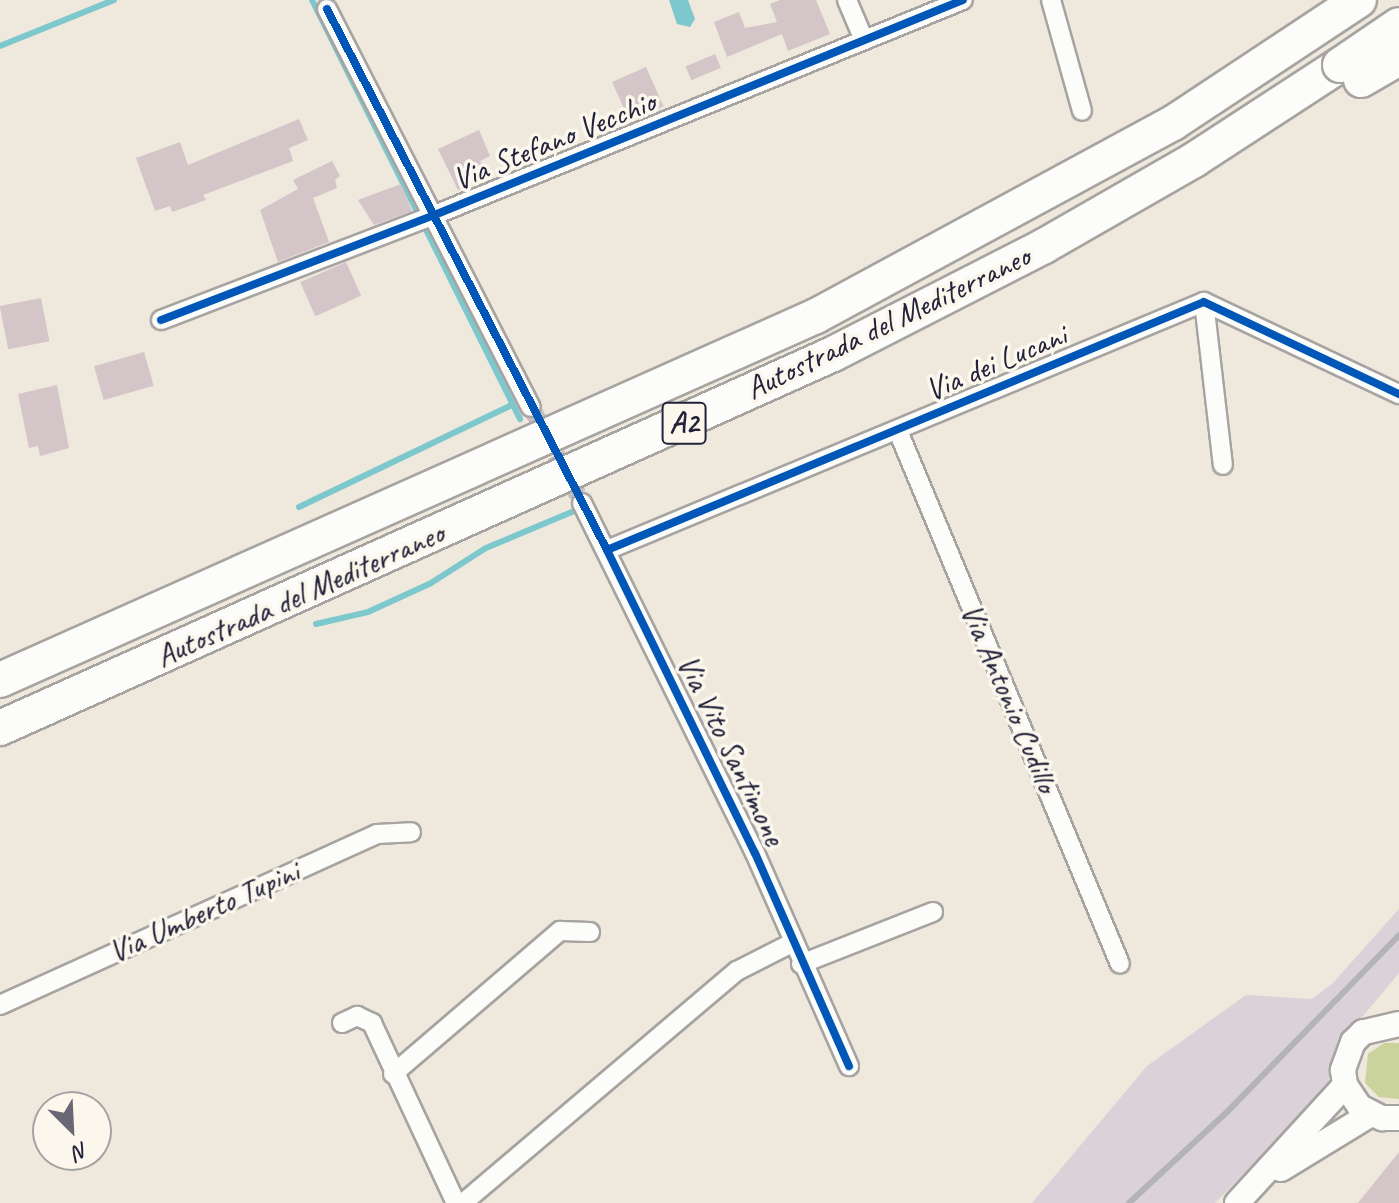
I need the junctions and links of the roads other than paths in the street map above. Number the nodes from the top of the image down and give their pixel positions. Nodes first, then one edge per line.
1 (847, 0) edge
2 (963, 0) edge
3 (1051, 0) edge
4 (1360, 0) edge
5 (327, 9) dead end
6 (1322, 11) edge
7 (1399, 25) edge
8 (864, 40) junction
9 (1399, 60) edge
10 (1350, 72) junction
11 (1082, 111) dead end
12 (432, 216) junction
13 (1204, 302) junction
14 (161, 320) dead end
15 (1399, 394) edge
16 (531, 407) tunnel mouth
17 (898, 431) junction
18 (1223, 465) dead end
19 (582, 503) tunnel mouth
20 (607, 550) junction
21 (0, 680) edge
22 (0, 728) edge
23 (411, 832) dead end
24 (933, 912) dead end
25 (590, 932) dead end
26 (792, 943) junction
27 (801, 964) junction
28 (1120, 964) dead end
29 (0, 1005) edge
30 (342, 1023) dead end
31 (1399, 1024) edge
32 (849, 1066) dead end
33 (393, 1074) junction
34 (1345, 1085) junction
35 (1391, 1118) edge
36 (1244, 1195) edge
37 (456, 1203) edge
38 (463, 1203) edge

1 - 8 street
2 - 8 street, Via Stefano Vecchio
3 - 11 street
4 - 6 highway, Autostrada del Mediterraneo / A2
4 - 9 street
5 - 12 street
6 - 21 highway, Autostrada del Mediterraneo / A2
7 - 10 highway, Autostrada del Mediterraneo / A2, bridge
8 - 12 street, Via Stefano Vecchio
9 - 10 highway, bridge
10 - 22 highway, Autostrada del Mediterraneo / A2
12 - 14 street, Via Stefano Vecchio
12 - 16 street
13 - 15 street
13 - 17 street, Via dei Lucani
13 - 18 street
17 - 20 street, Via dei Lucani
17 - 28 street, Via Antonio Cudillo
19 - 20 street, Via Vito Santimone
20 - 26 street, Via Vito Santimone
23 - 29 street, Via Umberto Tupini
24 - 27 street
25 - 33 street
26 - 27 street, Via Vito Santimone
26 - 38 street
27 - 32 street, Via Vito Santimone
30 - 33 street
31 - 34 street
33 - 37 street
34 - 35 street
34 - 36 street
35 - 36 street

